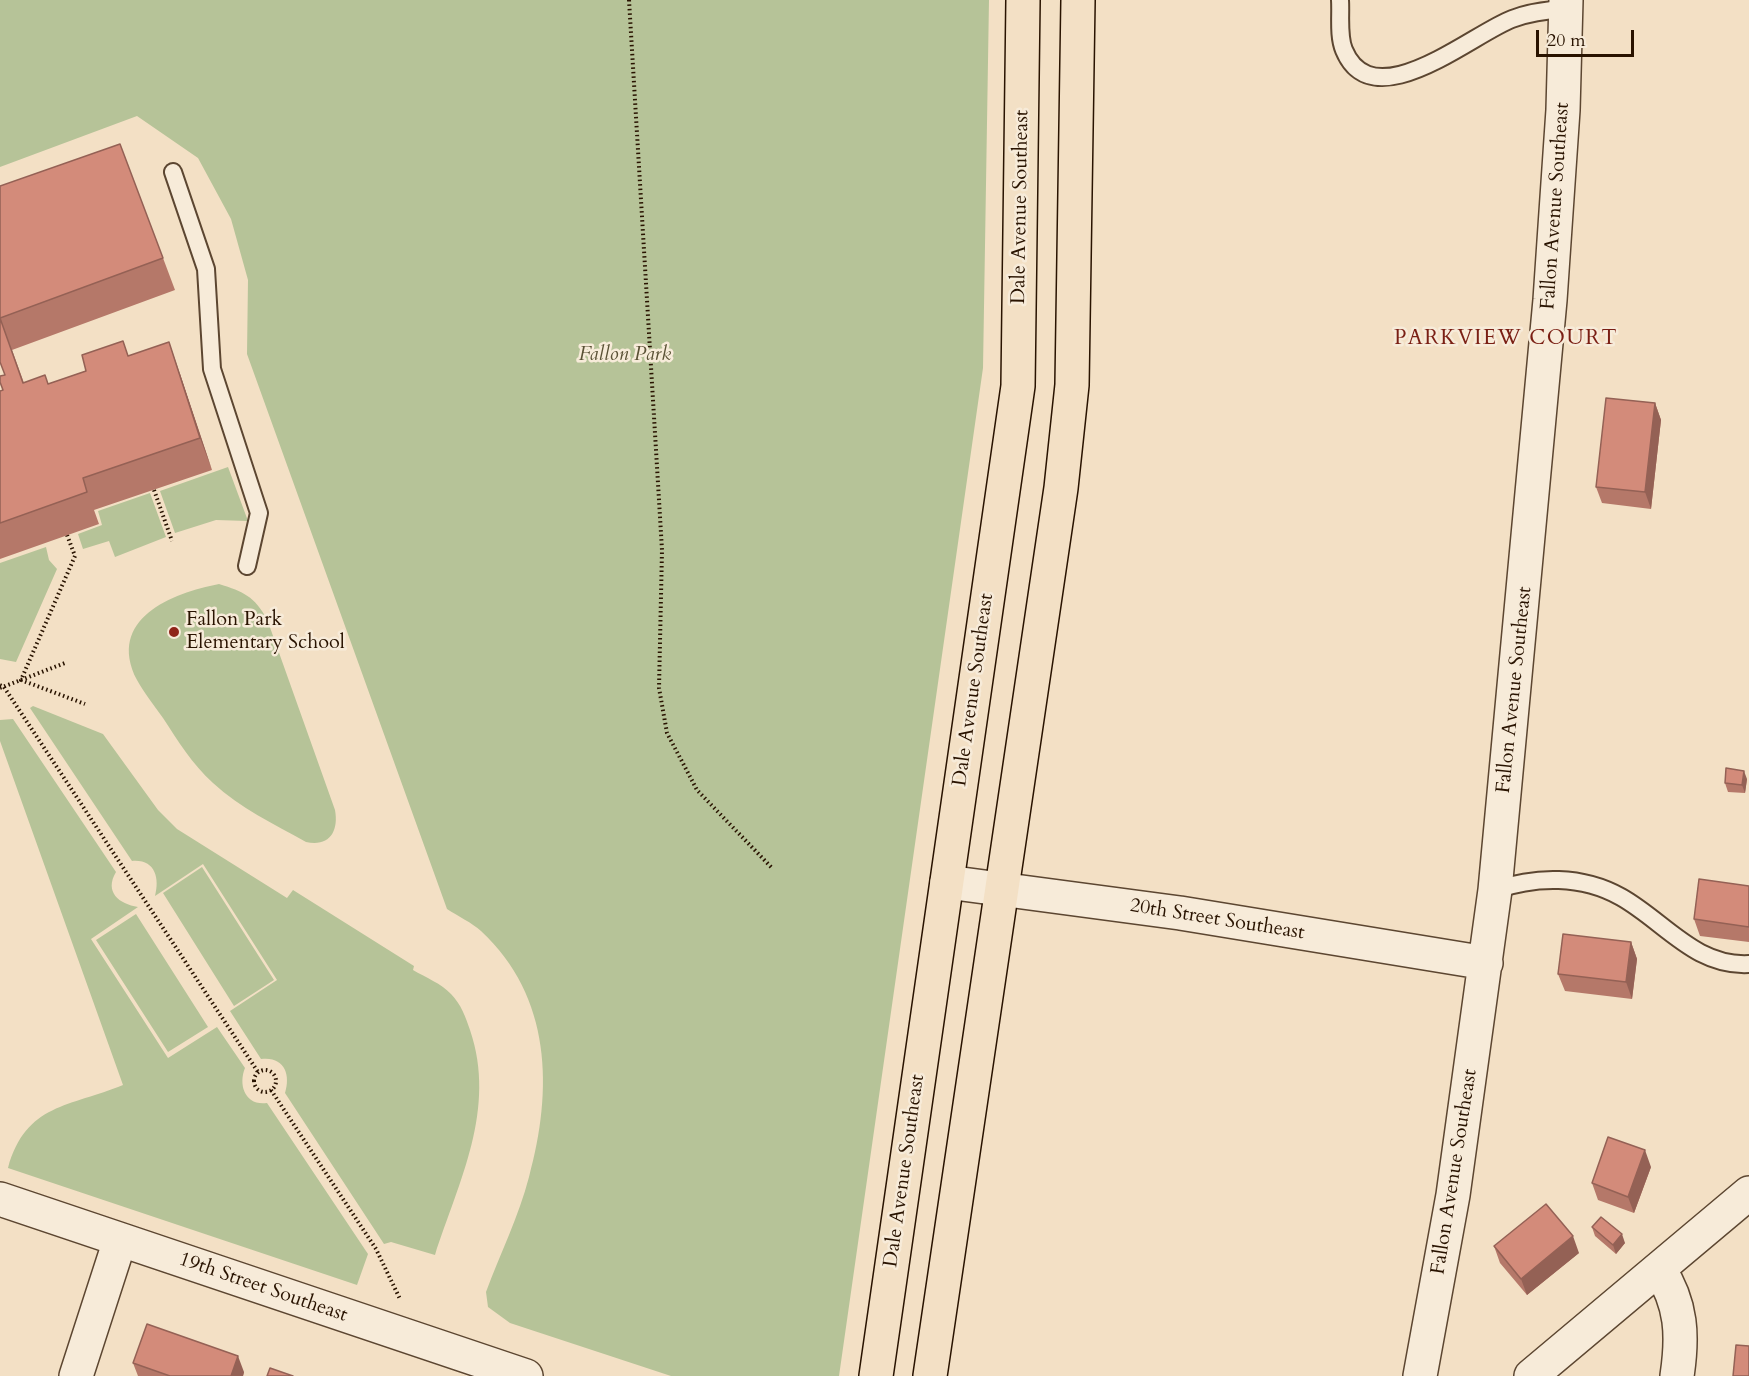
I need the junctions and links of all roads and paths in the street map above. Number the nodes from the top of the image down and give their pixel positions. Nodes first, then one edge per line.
1 (629, 0) edge
2 (1023, 0) edge
3 (1078, 0) edge
4 (1340, 0) edge
5 (1566, 5) edge
6 (173, 172) dead end
7 (154, 490) dead end
8 (67, 535) dead end
9 (172, 541) dead end
10 (247, 566) dead end
11 (65, 663) dead end
12 (21, 680) junction
13 (1, 687) edge
14 (85, 704) dead end
15 (772, 868) dead end
16 (947, 882) junction
17 (1002, 889) junction
18 (1495, 890) junction
19 (1486, 963) junction
20 (1749, 964) edge
21 (258, 1072) junction
22 (271, 1090) junction
23 (1749, 1193) edge
24 (0, 1199) edge
25 (120, 1240) junction
26 (1659, 1269) junction
27 (400, 1299) dead end
28 (76, 1376) edge
29 (526, 1376) edge
30 (876, 1376) edge
31 (930, 1376) edge
32 (1420, 1376) edge
33 (1531, 1376) edge
34 (1677, 1376) edge

1 - 15 path
2 - 16 main road, Dale Avenue Southeast
3 - 17 main road
4 - 5 lane
5 - 18 street, Fallon Avenue Southeast
6 - 10 lane
7 - 9 path
8 - 12 path
11 - 12 path
12 - 13 path
12 - 14 path
13 - 21 path
16 - 17 street, 20th Street Southeast
16 - 30 main road, Dale Avenue Southeast
17 - 19 street, 20th Street Southeast
17 - 31 main road
18 - 19 street, Fallon Avenue Southeast
18 - 20 lane
19 - 32 street, Fallon Avenue Southeast
21 - 22 path
21 - 22 path
22 - 27 path
23 - 26 street
24 - 25 street, 19th Street Southeast
25 - 28 street
25 - 29 street, 19th Street Southeast
26 - 33 street
26 - 34 street

